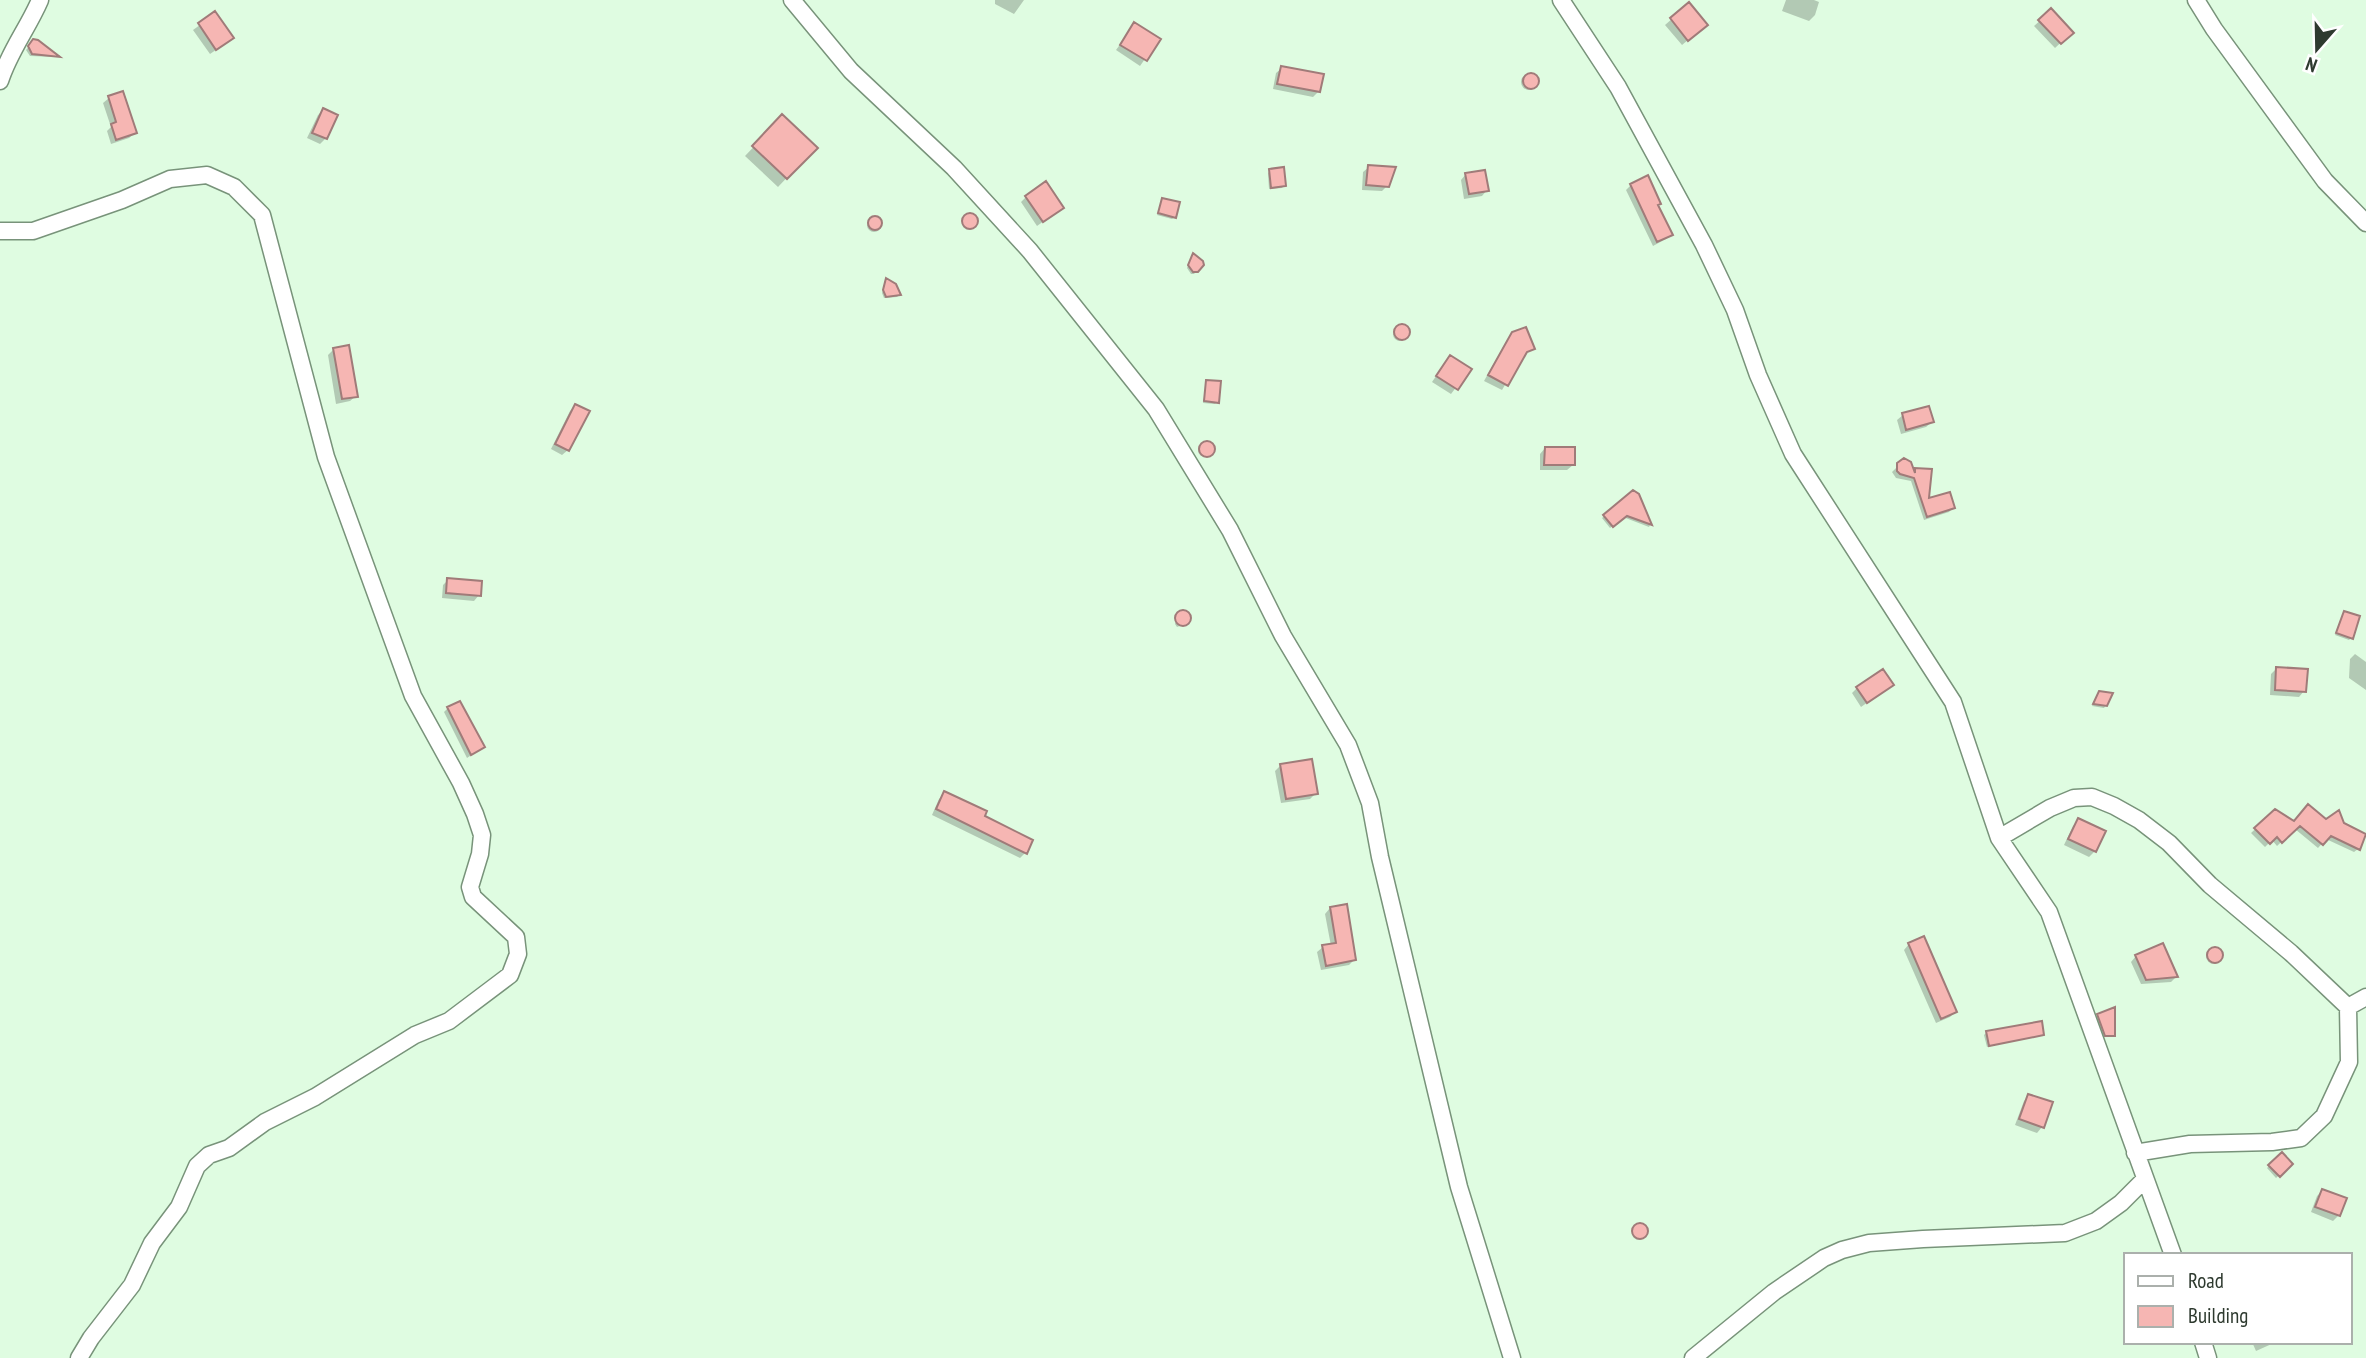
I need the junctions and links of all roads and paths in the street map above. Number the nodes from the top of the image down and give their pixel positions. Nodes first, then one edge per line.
1 (40, 0) edge
2 (792, 0) edge
3 (1561, 0) edge
4 (2196, 0) edge
5 (0, 81) edge
6 (2366, 223) edge
7 (0, 232) edge
8 (1999, 838) junction
9 (2366, 997) edge
10 (2348, 1007) junction
11 (2135, 1153) junction
12 (2144, 1180) junction
13 (2172, 1253) edge
14 (79, 1358) edge
15 (1512, 1358) edge
16 (1692, 1358) edge

1 - 5 street
2 - 15 street
3 - 8 street
4 - 6 street
7 - 14 street
8 - 10 street
8 - 11 street
9 - 10 street
10 - 11 street
11 - 12 street
12 - 13 street
12 - 16 street

